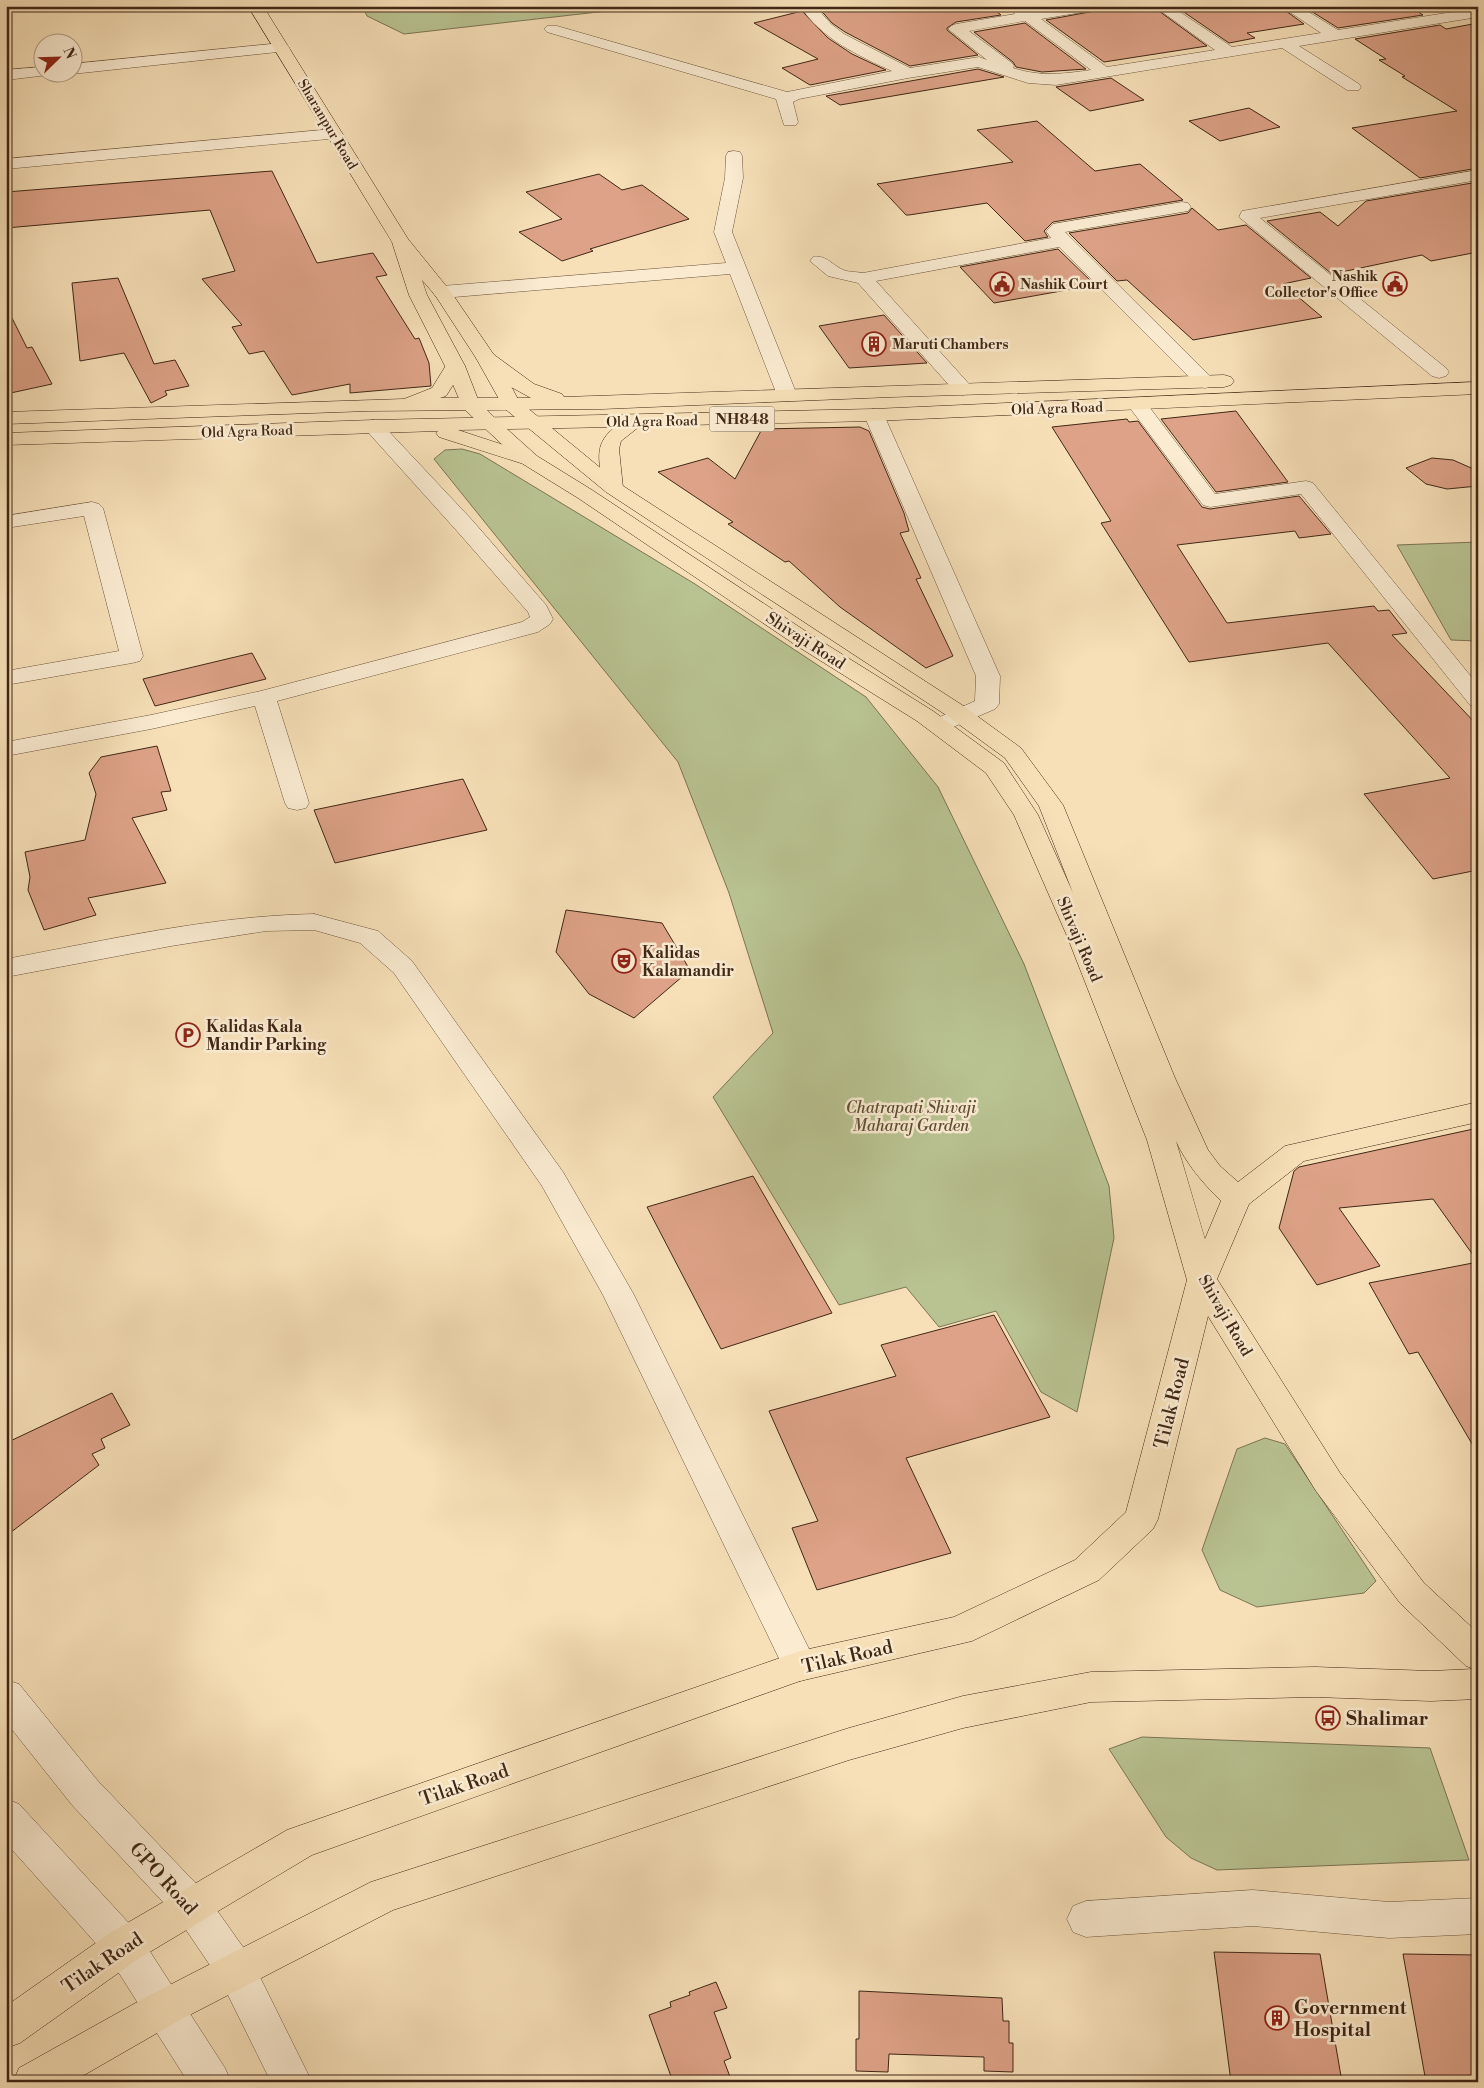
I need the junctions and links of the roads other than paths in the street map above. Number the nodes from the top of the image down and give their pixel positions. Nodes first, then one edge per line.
1 (255, 6) edge
2 (807, 6) edge
3 (1096, 6) edge
4 (1161, 6) edge
5 (1288, 6) edge
6 (1435, 6) edge
7 (1021, 11) edge
8 (1478, 12) edge
9 (1452, 16) junction
10 (552, 28) dead end
11 (1335, 35) junction
12 (1284, 43) junction
13 (282, 48) junction
14 (1228, 52) junction
15 (82, 68) edge
16 (1104, 72) junction
17 (32, 73) edge
18 (908, 73) junction
19 (6, 75) edge
20 (1019, 75) junction
21 (1353, 87) dead end
22 (789, 98) junction
23 (790, 122) dead end
24 (333, 134) junction
25 (734, 156) dead end
26 (6, 164) edge
27 (1478, 175) edge
28 (1182, 207) dead end
29 (1063, 241) junction
30 (401, 242) junction
31 (820, 260) dead end
32 (737, 268) junction
33 (863, 278) junction
34 (442, 292) junction
35 (486, 358) junction
36 (454, 366) junction
37 (1478, 371) edge
38 (1438, 372) junction
39 (1205, 382) junction
40 (1478, 388) edge
41 (963, 389) junction
42 (787, 396) junction
43 (470, 404) junction
44 (511, 404) junction
45 (602, 404) junction
46 (1137, 404) junction
47 (404, 405) junction
48 (874, 415) junction
49 (6, 418) edge
50 (634, 422) junction
51 (533, 423) junction
52 (490, 424) junction
53 (374, 426) junction
54 (418, 426) junction
55 (6, 439) edge
56 (530, 460) junction
57 (613, 488) junction
58 (6, 522) edge
59 (6, 678) edge
60 (264, 697) junction
61 (1478, 700) edge
62 (951, 721) junction
63 (6, 749) edge
64 (297, 803) dead end
65 (6, 968) edge
66 (1478, 1112) edge
67 (1237, 1198) junction
68 (1202, 1280) junction
69 (1478, 1655) edge
70 (800, 1666) junction
71 (1478, 1684) edge
72 (6, 1695) edge
73 (6, 1816) edge
74 (191, 1905) junction
75 (1478, 1916) edge
76 (1086, 1919) dead end
77 (124, 1946) junction
78 (236, 1970) junction
79 (164, 2008) junction
80 (6, 2028) edge
81 (33, 2082) edge
82 (211, 2082) edge
83 (292, 2082) edge

1 - 13 main road, Sharanpur Road
2 - 18 street
3 - 7 street
4 - 14 street
5 - 11 street
6 - 9 street
7 - 16 street
7 - 20 street
8 - 9 street
9 - 11 street
10 - 22 street
11 - 12 street
12 - 14 street
12 - 21 street
13 - 15 street
13 - 24 main road, Sharanpur Road
14 - 16 street
16 - 20 street
17 - 19 street
18 - 20 street
18 - 22 street
22 - 23 street
24 - 26 street
24 - 30 main road, Sharanpur Road
25 - 32 street
27 - 38 street
28 - 29 street
29 - 33 street
29 - 39 street
30 - 34 main road, Sharanpur Road
30 - 36 main road, Sharanpur Road
31 - 33 street
32 - 34 street
32 - 42 street
33 - 41 street
34 - 35 main road, Sharanpur Road
35 - 44 main road, Sharanpur Road
35 - 45 main road
36 - 43 main road, Sharanpur Road
36 - 47 main road
37 - 38 main road, Old Agra Road / NH848
38 - 39 main road, Old Agra Road / NH848
39 - 41 main road, Old Agra Road / NH848
40 - 46 main road, Old Agra Road / NH848
41 - 42 main road, Old Agra Road / NH848
42 - 45 main road, Old Agra Road / NH848
43 - 44 main road, Old Agra Road / NH848
43 - 47 main road, Old Agra Road / NH848
43 - 52 main road, Shivaji Road
44 - 45 main road, Old Agra Road / NH848
44 - 51 main road, Shivaji Road
46 - 48 main road, Old Agra Road / NH848
46 - 61 street
47 - 49 main road, Old Agra Road / NH848
48 - 50 main road, Old Agra Road / NH848
48 - 62 street
50 - 51 main road, Old Agra Road / NH848
50 - 57 main road
51 - 52 main road, Old Agra Road / NH848
51 - 57 main road, Shivaji Road
52 - 54 main road, Old Agra Road / NH848
52 - 56 main road, Shivaji Road
53 - 54 main road, Old Agra Road / NH848
53 - 55 main road, Old Agra Road / NH848
53 - 60 street
54 - 56 main road
56 - 62 main road, Shivaji Road
57 - 62 main road, Shivaji Road
58 - 59 street
60 - 63 street
60 - 64 street
62 - 67 main road, Shivaji Road
62 - 68 main road, Shivaji Road
65 - 70 street
66 - 67 main road, Tilak Road
67 - 68 main road, Tilak Road
68 - 69 main road, Shivaji Road
68 - 70 main road, Tilak Road
70 - 74 main road, Tilak Road
71 - 78 main road
72 - 74 street, GPO Road
73 - 77 street
74 - 77 main road, Tilak Road
74 - 78 street, GPO Road
75 - 76 street
77 - 79 street
77 - 80 main road, Tilak Road
78 - 79 main road
78 - 83 street, GPO Road
79 - 81 main road
79 - 82 street

